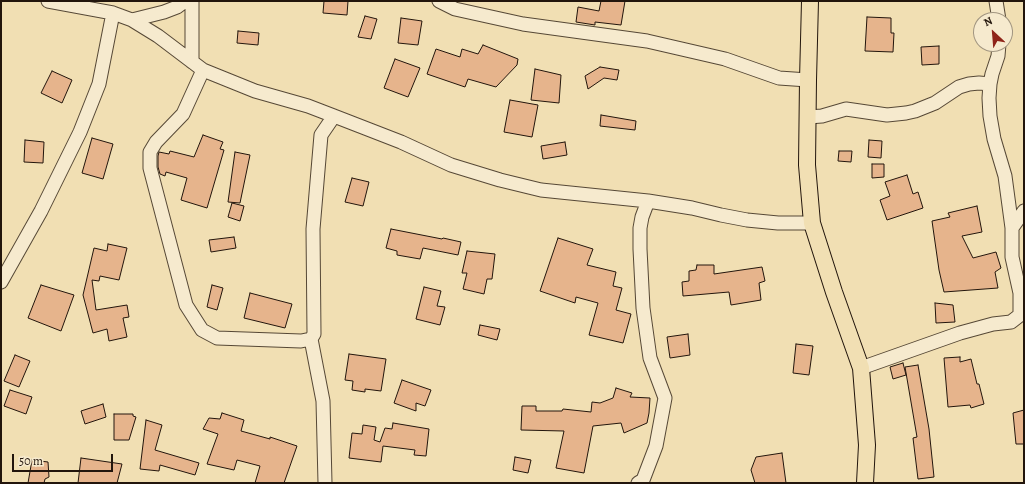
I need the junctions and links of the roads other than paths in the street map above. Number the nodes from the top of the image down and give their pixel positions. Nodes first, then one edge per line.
1 (48, 1) edge
2 (185, 1) edge
3 (192, 1) edge
4 (439, 1) edge
5 (810, 1) edge
6 (996, 1) edge
7 (998, 12) edge
8 (113, 13) junction
9 (132, 20) junction
10 (999, 52) edge
11 (192, 62) junction
12 (203, 70) junction
13 (808, 80) junction
14 (990, 84) junction
15 (334, 116) junction
16 (808, 117) junction
17 (648, 201) junction
18 (1024, 211) edge
19 (812, 223) junction
20 (1012, 228) junction
21 (1, 282) edge
22 (311, 339) junction
23 (861, 368) junction
24 (641, 482) edge
25 (325, 483) edge
26 (865, 483) edge

1 - 8 street
2 - 9 street
3 - 11 street
4 - 13 street
5 - 13 main road
6 - 7 street
8 - 9 street
8 - 21 street
9 - 11 street
10 - 14 street
11 - 12 street
12 - 15 street
12 - 22 street
13 - 16 main road
14 - 16 street
14 - 20 street
15 - 17 street
15 - 22 street
16 - 19 main road
17 - 19 street
17 - 24 street
18 - 20 street
19 - 23 main road
20 - 23 street
22 - 25 street
23 - 26 main road

